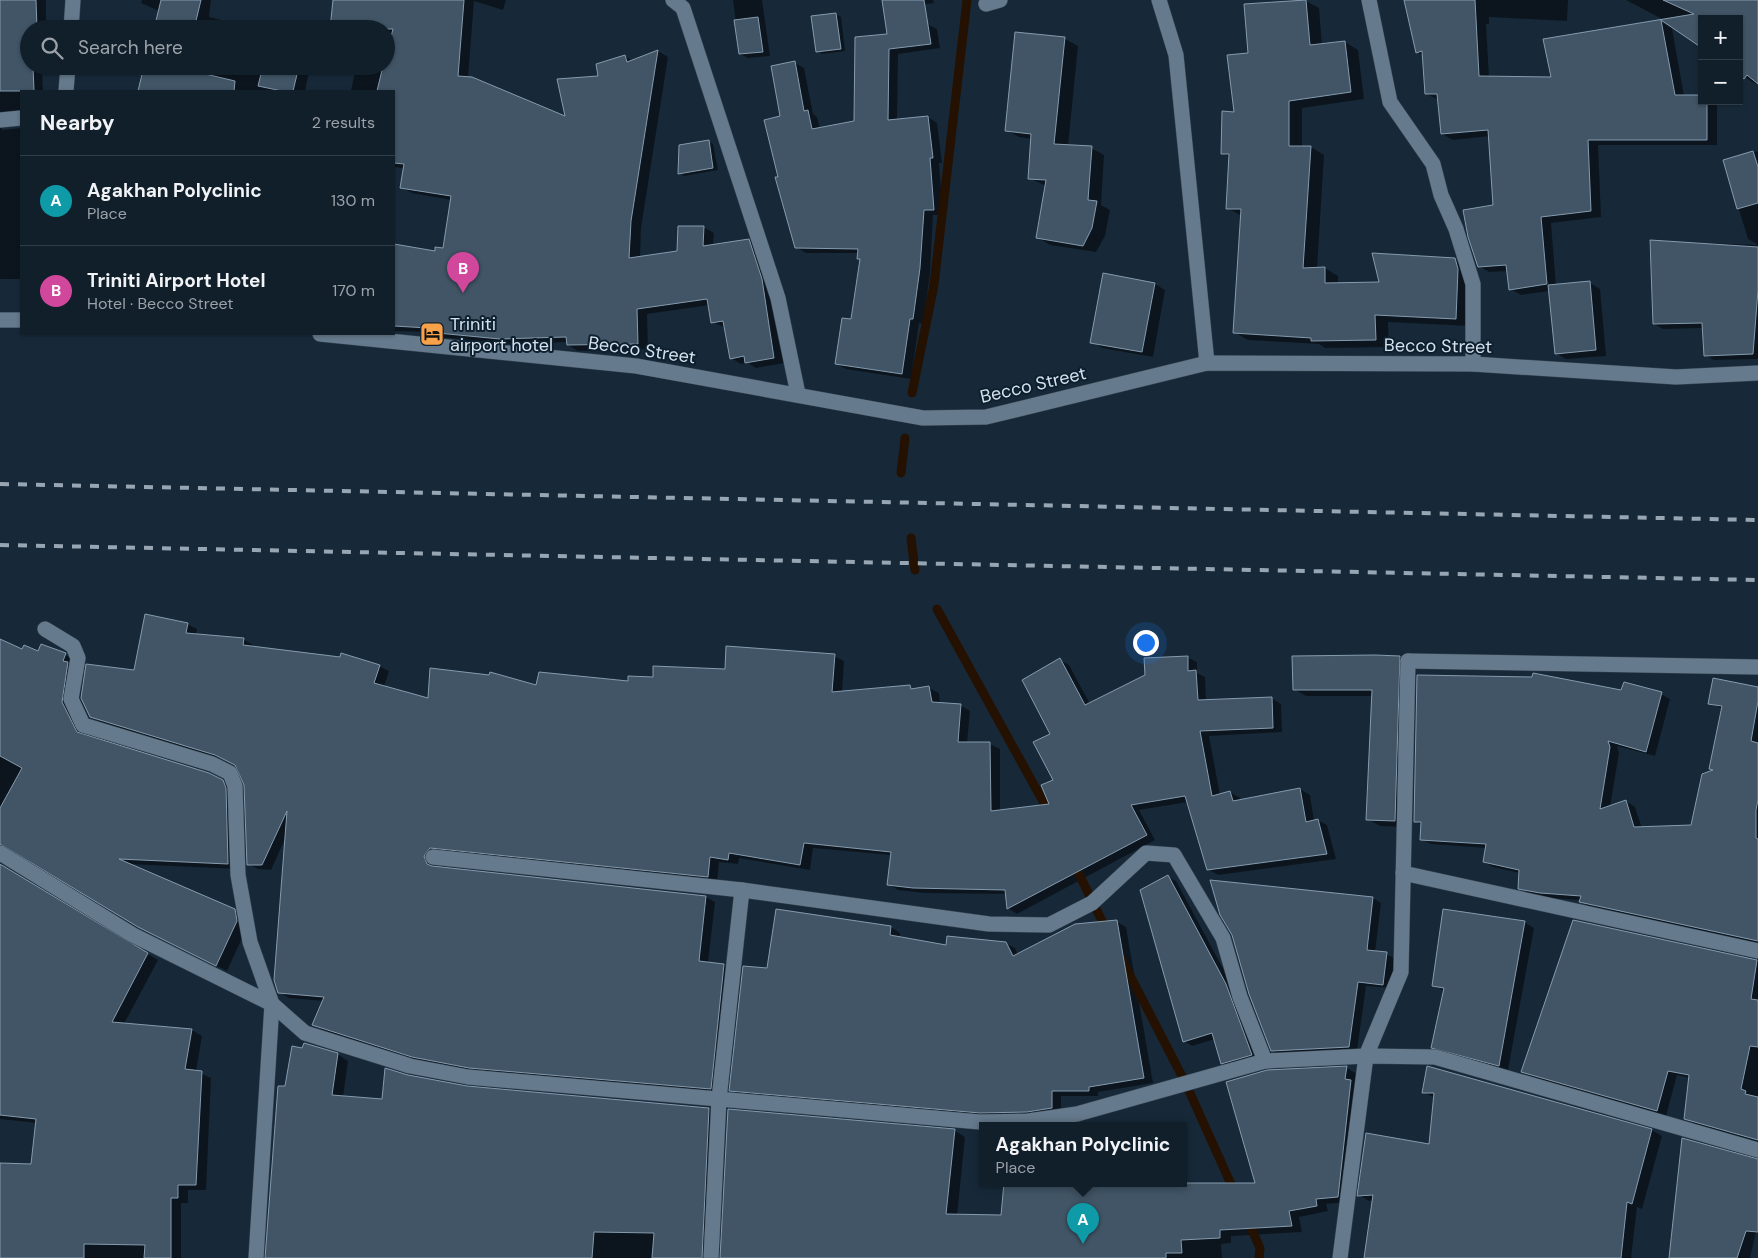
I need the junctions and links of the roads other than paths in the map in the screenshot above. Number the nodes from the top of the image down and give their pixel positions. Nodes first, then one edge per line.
1 (73, 0) edge
2 (673, 0) edge
3 (1159, 0) edge
4 (1369, 0) edge
5 (71, 20) edge
6 (67, 75) edge
7 (66, 90) edge
8 (20, 118) edge
9 (0, 120) edge
10 (0, 320) edge
11 (20, 320) edge
12 (330, 335) edge
13 (1207, 363) junction
14 (1473, 364) junction
15 (1758, 373) edge
16 (798, 394) junction
17 (46, 629) dead end
18 (1758, 667) edge
19 (0, 853) edge
20 (433, 857) dead end
21 (1403, 873) junction
22 (742, 890) junction
23 (1758, 951) edge
24 (272, 1004) junction
25 (1366, 1056) junction
26 (1264, 1061) junction
27 (720, 1099) junction
28 (1758, 1150) edge
29 (256, 1258) edge
30 (711, 1258) edge
31 (1340, 1258) edge

1 - 5 street
2 - 16 street
3 - 13 street
4 - 14 street
6 - 7 street
8 - 9 street
10 - 11 street
12 - 16 street, Becco Street
13 - 14 street, Becco Street
13 - 16 street, Becco Street
14 - 15 street, Becco Street
17 - 24 street
18 - 21 street
19 - 24 street
20 - 22 street
21 - 23 street
21 - 25 street
22 - 26 street
22 - 27 street
24 - 27 street
24 - 29 street
25 - 26 street
25 - 28 street
25 - 31 street
26 - 27 street
27 - 30 street

